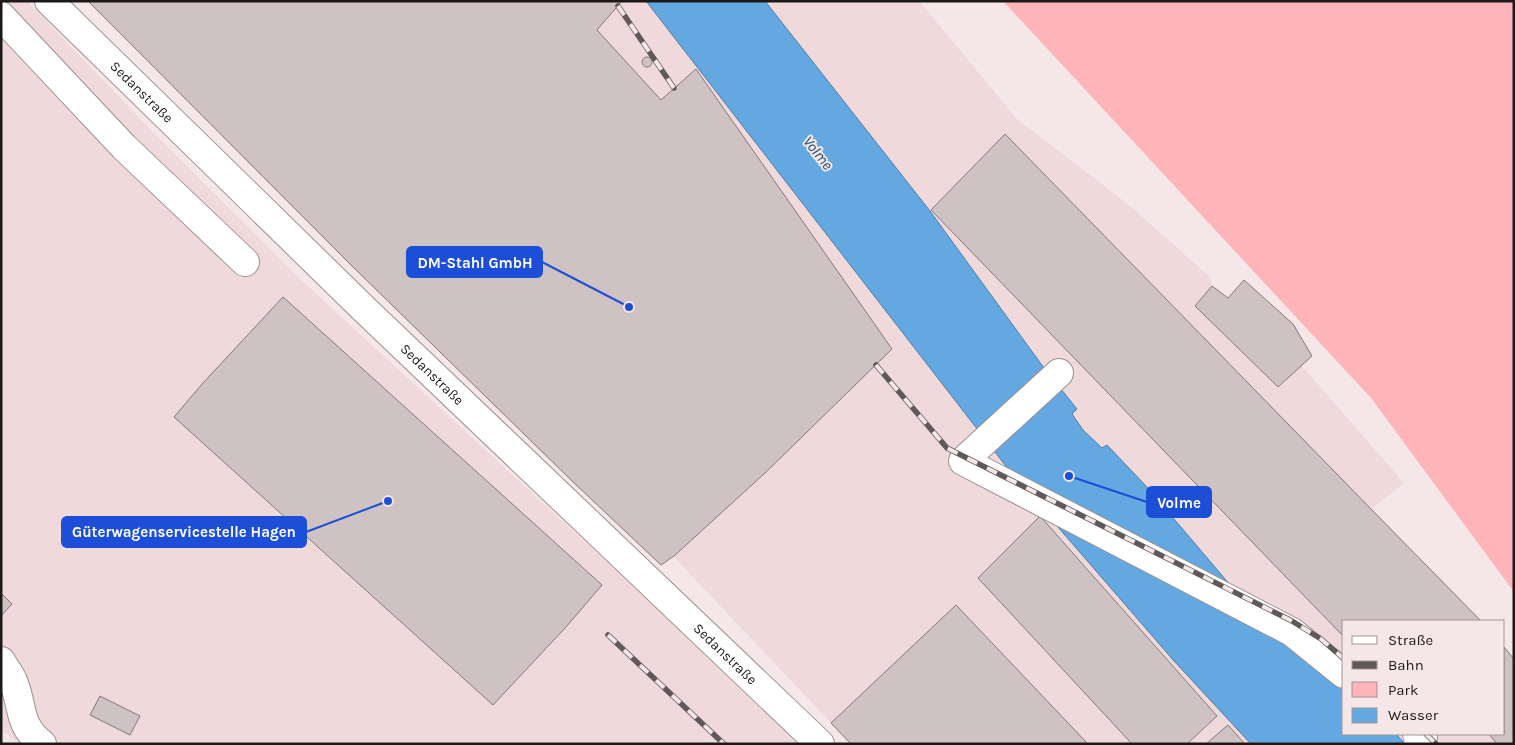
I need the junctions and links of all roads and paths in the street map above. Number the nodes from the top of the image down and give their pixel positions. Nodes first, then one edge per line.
1 (49, 1) edge
2 (1, 16) edge
3 (244, 262) dead end
4 (1059, 373) dead end
5 (1, 661) edge
6 (1342, 672) edge
7 (1418, 735) edge
8 (42, 744) edge
9 (820, 744) edge
10 (1418, 744) edge

1 - 9 street, Sedanstraße
2 - 3 street
4 - 6 street
5 - 8 street
7 - 10 street

